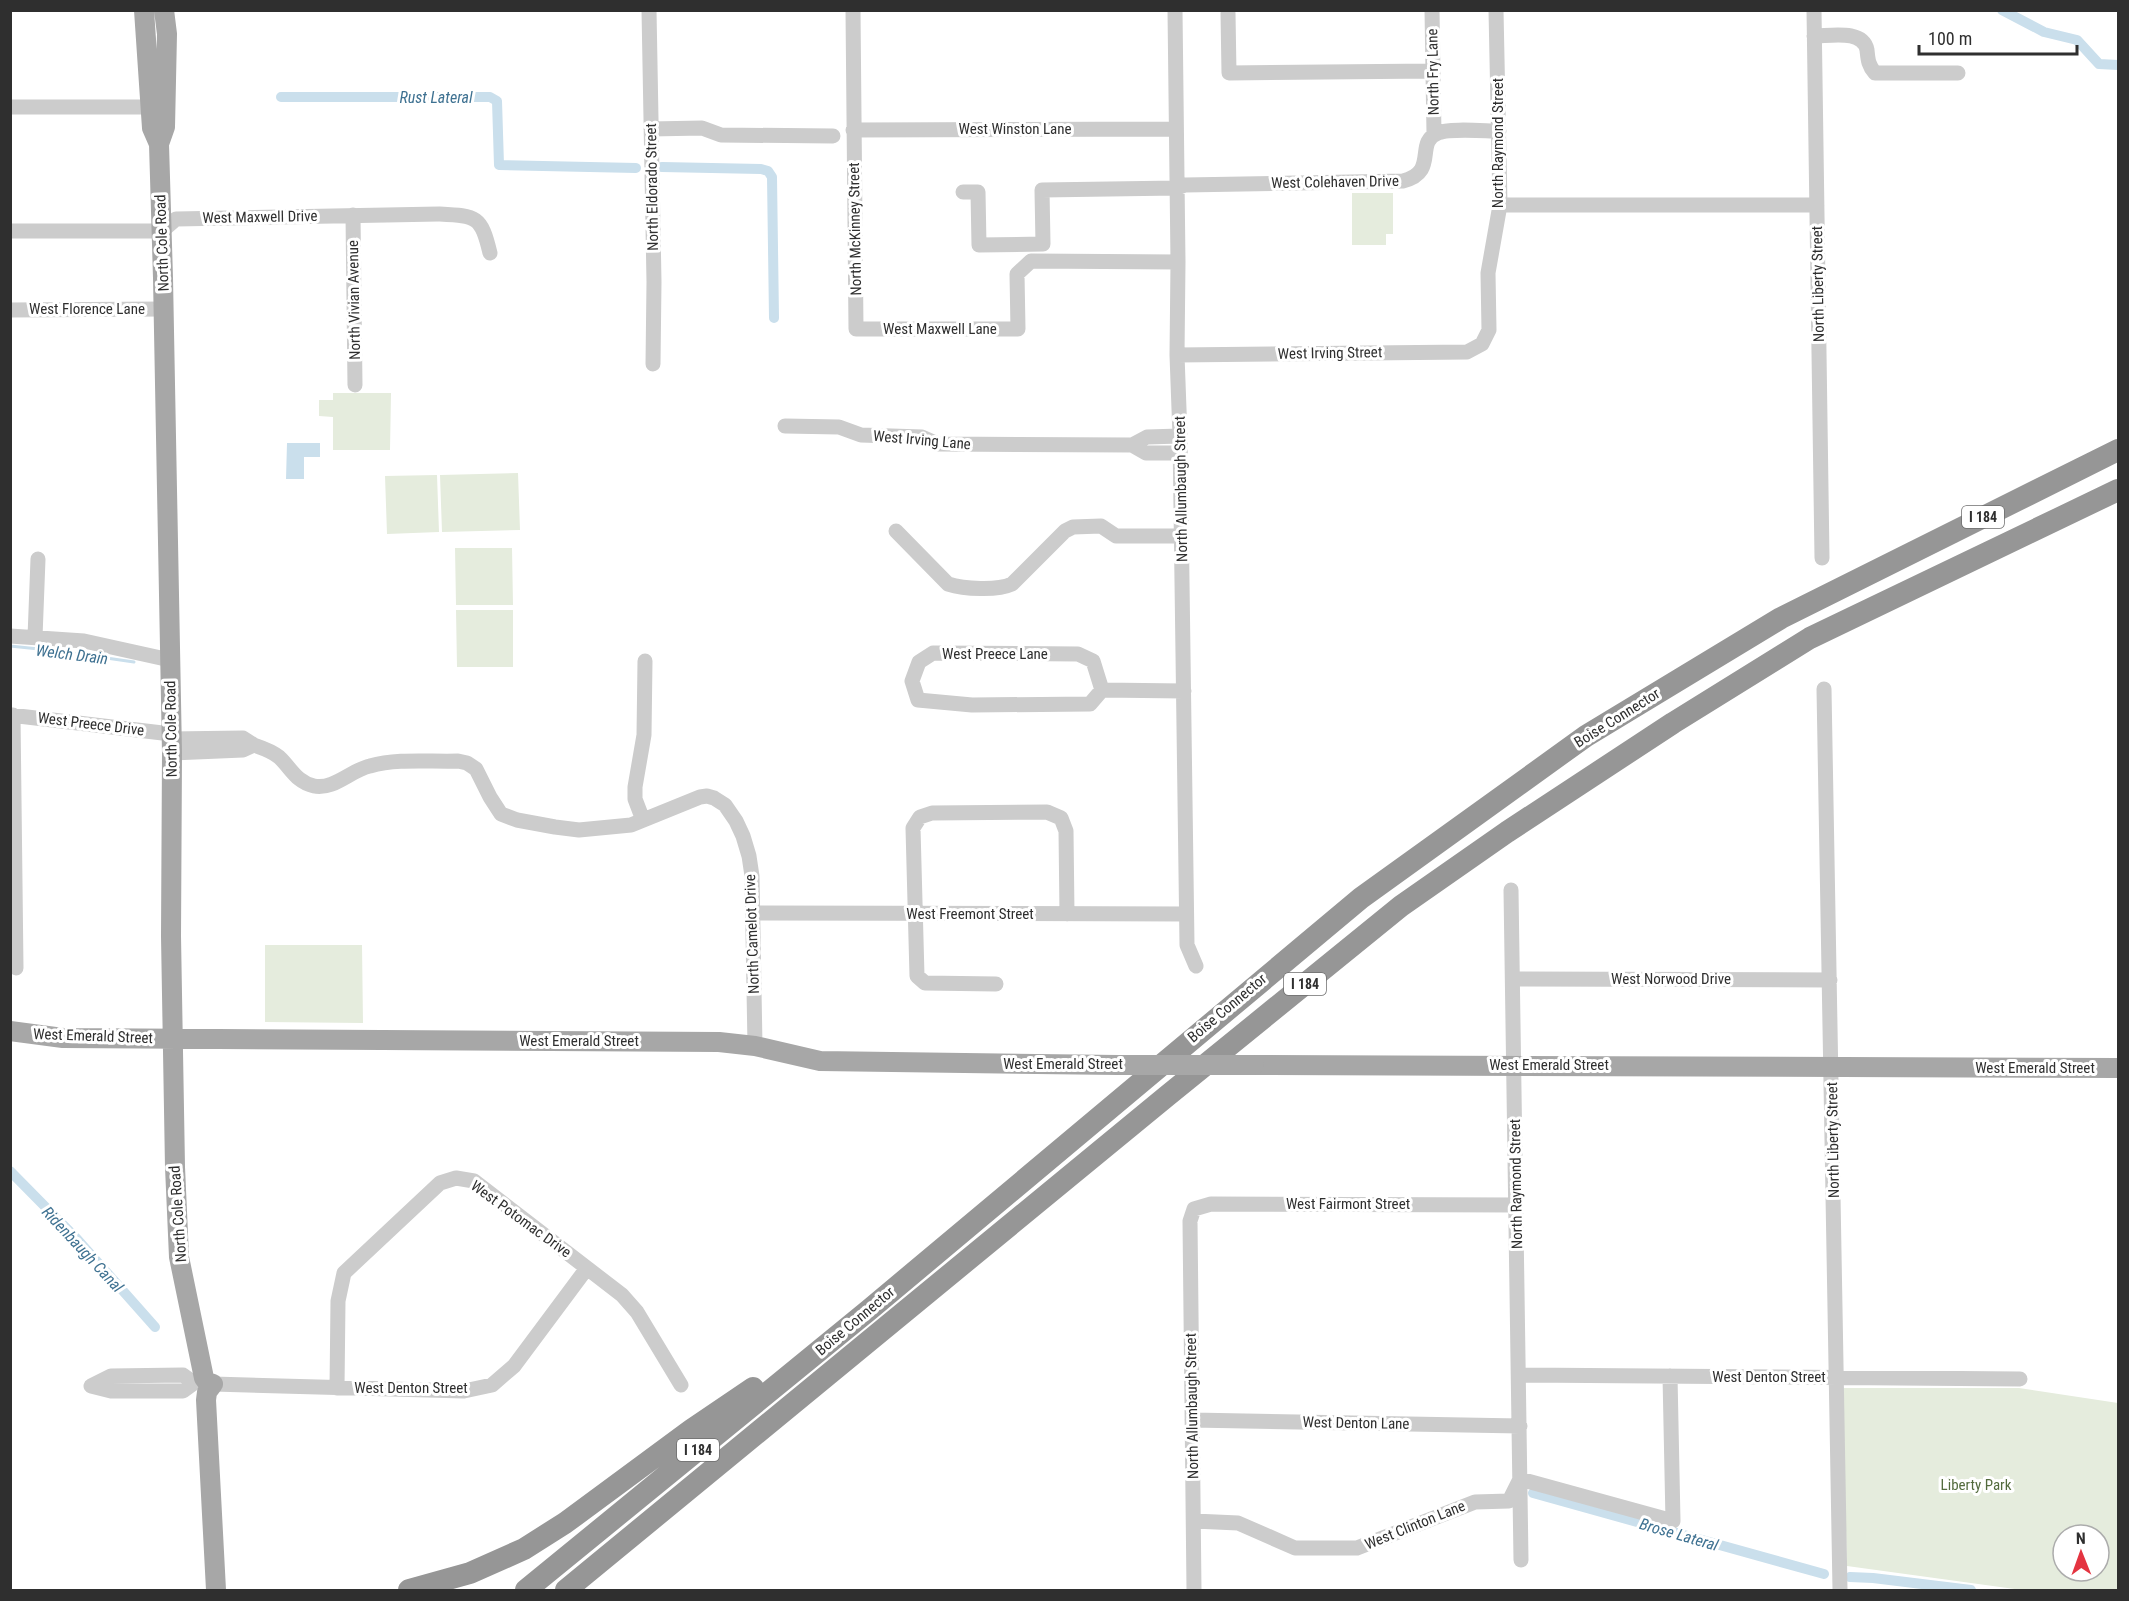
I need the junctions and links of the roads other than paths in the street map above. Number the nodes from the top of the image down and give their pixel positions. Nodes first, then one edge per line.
1 (144, 10) edge
2 (164, 10) edge
3 (649, 10) edge
4 (853, 10) edge
5 (1175, 10) edge
6 (1432, 10) edge
7 (1496, 10) edge
8 (1814, 10) edge
9 (1228, 13) dead end
10 (1814, 36) junction
11 (1433, 71) junction
12 (1958, 74) dead end
13 (10, 107) edge
14 (150, 107) junction
15 (651, 129) junction
16 (1176, 129) junction
17 (853, 130) junction
18 (1498, 131) junction
19 (1434, 134) junction
20 (833, 136) dead end
21 (159, 144) junction
22 (1177, 188) junction
23 (963, 192) dead end
24 (1817, 205) junction
25 (1500, 206) junction
26 (353, 215) junction
27 (10, 231) edge
28 (162, 231) junction
29 (490, 253) dead end
30 (1178, 262) junction
31 (164, 309) junction
32 (10, 310) edge
33 (856, 329) joint
34 (1482, 344) joint
35 (1177, 355) junction
36 (653, 364) dead end
37 (355, 385) dead end
38 (785, 426) dead end
39 (1180, 436) junction
40 (1132, 445) junction
41 (2118, 450) edge
42 (1180, 453) junction
43 (2118, 490) edge
44 (896, 531) dead end
45 (1182, 536) junction
46 (1822, 558) dead end
47 (38, 559) dead end
48 (10, 636) edge
49 (35, 637) junction
50 (170, 660) junction
51 (645, 661) dead end
52 (1824, 689) dead end
53 (1102, 690) junction
54 (1184, 691) junction
55 (12, 715) edge
56 (172, 742) junction
57 (643, 820) junction
58 (1511, 890) dead end
59 (753, 913) junction
60 (915, 914) junction
61 (1066, 914) junction
62 (1186, 914) junction
63 (1196, 966) dead end
64 (16, 968) dead end
65 (1513, 979) junction
66 (1830, 980) junction
67 (996, 984) dead end
68 (10, 1031) edge
69 (172, 1039) junction
70 (755, 1046) junction
71 (1514, 1065) junction
72 (1831, 1067) junction
73 (2118, 1068) edge
74 (1516, 1206) junction
75 (1190, 1221) joint
76 (587, 1268) junction
77 (869, 1310) junction
78 (189, 1313) junction
79 (1519, 1375) junction
80 (1670, 1376) junction
81 (1836, 1377) junction
82 (2020, 1379) dead end
83 (194, 1383) junction
84 (213, 1384) junction
85 (681, 1385) dead end
86 (337, 1388) junction
87 (1192, 1420) junction
88 (1520, 1426) junction
89 (210, 1443) junction
90 (1520, 1479) junction
91 (1194, 1521) junction
92 (1521, 1560) dead end
93 (216, 1590) edge
94 (409, 1590) edge
95 (526, 1590) edge
96 (566, 1590) edge
97 (1194, 1590) edge
98 (1840, 1590) edge

1 - 14 main road, North Cole Road
2 - 21 main road, North Cole Road
3 - 15 street, North Eldorado Street
4 - 17 street, North McKinney Street
5 - 16 street, North Allumbaugh Street
6 - 11 street, North Fry Lane
7 - 18 street, North Raymond Street
8 - 10 street, North Liberty Street
9 - 11 street
10 - 12 street
10 - 24 street, North Liberty Street
11 - 19 street, North Fry Lane
13 - 14 street
14 - 21 main road, North Cole Road
15 - 20 street
15 - 36 street, North Eldorado Street
16 - 17 street, West Winston Lane
16 - 22 street, North Allumbaugh Street
17 - 33 street, North McKinney Street
18 - 19 street
18 - 25 street, North Raymond Street
19 - 22 street, West Colehaven Drive
21 - 28 main road, North Cole Road
22 - 23 street, West Colehaven Drive
22 - 30 street, North Allumbaugh Street
24 - 25 street
24 - 46 street, North Liberty Street
25 - 34 street, North Raymond Street
26 - 28 street, West Maxwell Drive
26 - 29 street, West Maxwell Drive
26 - 37 street, North Vivian Avenue
27 - 28 street, West Maxwell Drive
28 - 31 main road, North Cole Road
30 - 33 street, West Maxwell Lane
30 - 35 street, North Allumbaugh Street
31 - 32 street, West Florence Lane
31 - 50 main road, North Cole Road
34 - 35 street, West Irving Street
35 - 39 street, North Allumbaugh Street
38 - 40 street, West Irving Lane
39 - 40 street, West Irving Lane
39 - 42 street, North Allumbaugh Street
40 - 42 street, West Irving Lane
41 - 77 highway, Boise Connector / I 184
42 - 45 street, North Allumbaugh Street
43 - 96 highway, Boise Connector / I 184
44 - 45 street
45 - 54 street, North Allumbaugh Street
47 - 49 street
48 - 49 street
49 - 50 street
50 - 56 main road, North Cole Road
51 - 57 street
52 - 66 street, North Liberty Street
53 - 53 street, West Preece Lane
53 - 54 street
54 - 62 street, North Allumbaugh Street
55 - 56 street, West Preece Drive
55 - 64 street
56 - 57 street, West Preece Drive
56 - 69 main road, North Cole Road
57 - 59 street, North Camelot Drive
58 - 65 street, North Raymond Street
59 - 60 street, West Freemont Street
59 - 70 street, North Camelot Drive
60 - 61 street, West Freemont Street
60 - 61 street
60 - 67 street
61 - 62 street, West Freemont Street
62 - 63 street, North Allumbaugh Street
65 - 66 street, West Norwood Drive
65 - 71 street, North Raymond Street
66 - 72 street, North Liberty Street
68 - 69 main road, West Emerald Street
69 - 70 main road, West Emerald Street
69 - 78 main road, North Cole Road
70 - 71 main road, West Emerald Street, bridge
71 - 72 main road, West Emerald Street
71 - 74 street, North Raymond Street
72 - 73 main road, West Emerald Street
72 - 81 street, North Liberty Street
74 - 75 street, West Fairmont Street
74 - 79 street, North Raymond Street
75 - 87 street, North Allumbaugh Street
76 - 85 street, West Potomac Drive
76 - 86 street, West Denton Street
76 - 86 street, West Potomac Drive
77 - 94 highway
77 - 95 highway, Boise Connector / I 184
78 - 83 main road, North Cole Road
78 - 84 main road, North Cole Road
79 - 80 street, West Denton Street
79 - 88 street, North Raymond Street
80 - 81 street, West Denton Street
80 - 90 street
81 - 82 street, West Denton Street
81 - 98 street, North Liberty Street
83 - 83 street
83 - 89 main road, North Cole Road
84 - 86 street, West Denton Street
84 - 89 main road, North Cole Road
87 - 88 street, West Denton Lane
87 - 91 street, North Allumbaugh Street
88 - 90 street, North Raymond Street
89 - 93 main road, North Cole Road
90 - 91 street, West Clinton Lane
90 - 92 street, North Raymond Street
91 - 97 street, North Allumbaugh Street

